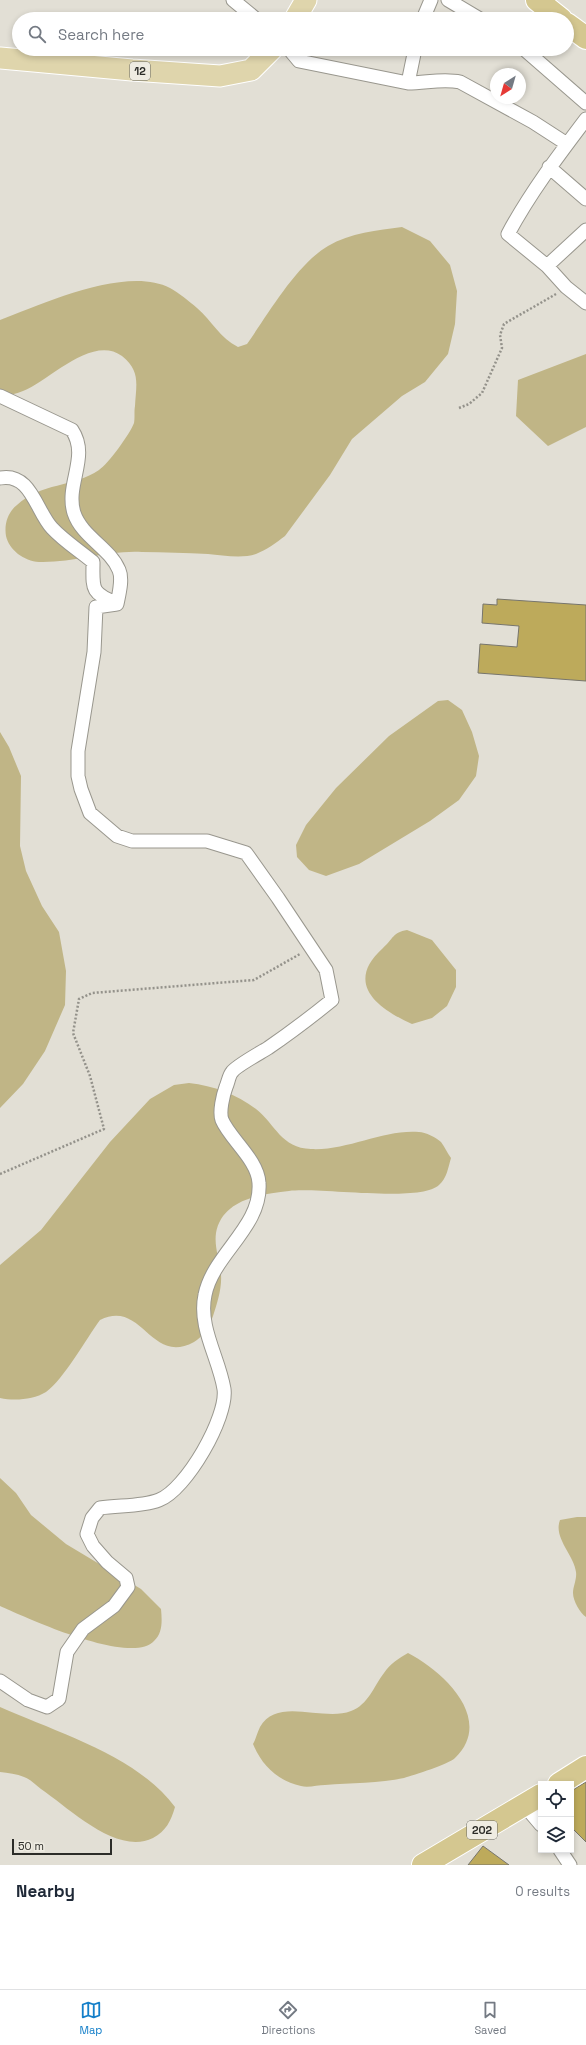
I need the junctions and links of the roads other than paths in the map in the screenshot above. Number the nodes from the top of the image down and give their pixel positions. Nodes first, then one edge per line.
1 (233, 0) edge
2 (306, 0) edge
3 (431, 0) edge
4 (448, 0) edge
5 (537, 0) edge
6 (248, 12) edge
7 (299, 12) edge
8 (425, 12) edge
9 (468, 12) edge
10 (552, 12) edge
11 (574, 29) edge
12 (586, 38) edge
13 (265, 56) edge
14 (295, 56) edge
15 (414, 56) edge
16 (532, 56) edge
17 (0, 58) edge
18 (408, 83) junction
19 (586, 103) edge
20 (586, 119) edge
21 (567, 144) junction
22 (549, 168) junction
23 (586, 199) edge
24 (586, 230) edge
25 (547, 266) junction
26 (586, 303) edge
27 (0, 396) edge
28 (0, 478) edge
29 (117, 604) junction
30 (0, 1681) edge
31 (586, 1767) edge
32 (564, 1781) edge
33 (532, 1800) edge
34 (538, 1817) edge
35 (562, 1853) edge
36 (423, 1865) edge
37 (570, 1865) edge

1 - 6 street
2 - 7 main road
3 - 8 street
4 - 9 street
5 - 10 highway
11 - 12 highway
13 - 17 main road, 12
14 - 18 street
15 - 18 street
16 - 19 street
18 - 21 street
20 - 21 street
21 - 22 street
22 - 23 street
22 - 25 street
24 - 25 street
25 - 26 street
27 - 29 street
28 - 29 street
29 - 30 street
31 - 32 highway
33 - 34 street
33 - 36 highway, 202
35 - 37 street

